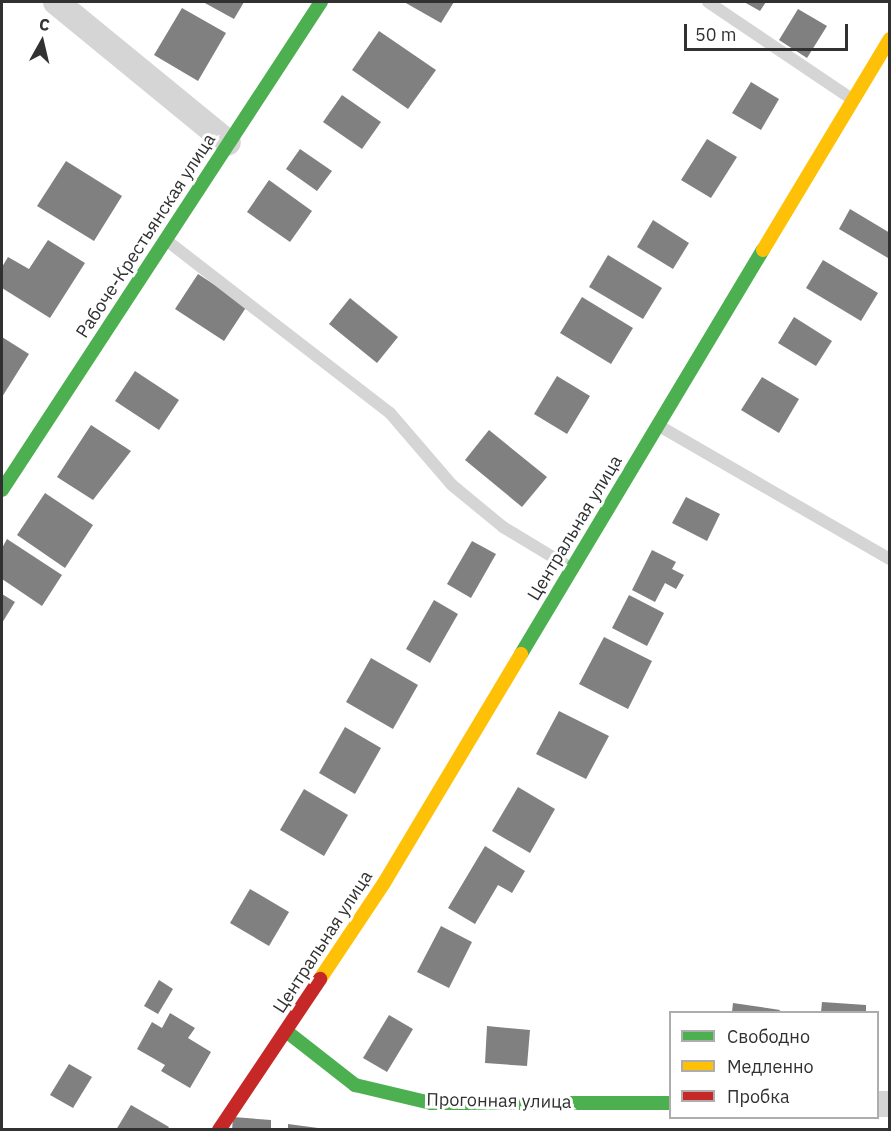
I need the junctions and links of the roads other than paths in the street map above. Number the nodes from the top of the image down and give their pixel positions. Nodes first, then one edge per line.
1 (56, 2) edge
2 (321, 2) edge
3 (708, 2) edge
4 (890, 39) edge
5 (853, 100) junction
6 (228, 143) junction
7 (165, 239) junction
8 (657, 425) junction
9 (2, 490) edge
10 (890, 559) edge
11 (572, 568) junction
12 (286, 1031) junction
13 (669, 1103) edge
14 (219, 1130) edge

1 - 6 street
2 - 6 street, Рабоче-Крестьянская улица
3 - 5 lane
4 - 5 street, Центральная улица
5 - 8 street, Центральная улица
6 - 7 street, Рабоче-Крестьянская улица
7 - 9 street, Рабоче-Крестьянская улица
7 - 11 lane
8 - 10 lane
8 - 11 street, Центральная улица
11 - 12 street, Центральная улица
12 - 13 street, Прогонная улица
12 - 14 street

